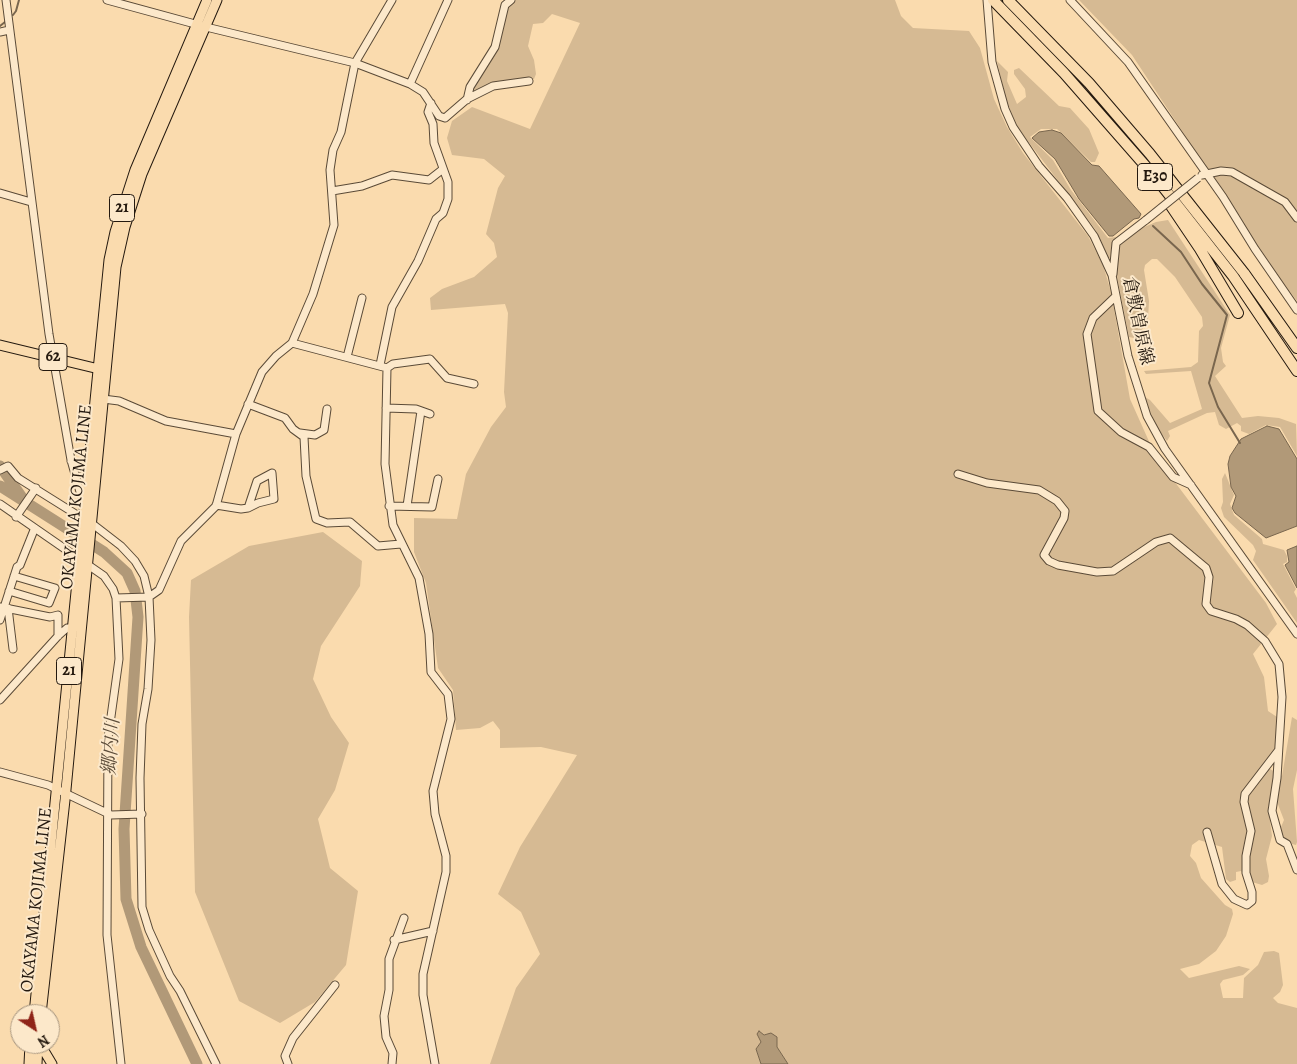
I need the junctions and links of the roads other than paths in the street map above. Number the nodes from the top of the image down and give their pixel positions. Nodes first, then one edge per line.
1 (6, 0) edge
2 (107, 0) edge
3 (207, 0) edge
4 (217, 0) edge
5 (392, 0) edge
6 (448, 0) edge
7 (511, 0) edge
8 (987, 0) edge
9 (993, 0) edge
10 (1008, 0) edge
11 (1070, 0) edge
12 (201, 26) junction
13 (9, 30) junction
14 (0, 32) edge
15 (355, 63) junction
16 (529, 81) dead end
17 (410, 84) junction
18 (467, 100) junction
19 (431, 103) junction
20 (444, 169) junction
21 (1201, 176) junction
22 (1156, 178) junction
23 (332, 191) junction
24 (0, 193) edge
25 (32, 202) junction
26 (1297, 218) edge
27 (1112, 275) junction
28 (1116, 296) junction
29 (362, 298) dead end
30 (1297, 310) edge
31 (1238, 313) dead end
32 (1273, 313) junction
33 (292, 343) junction
34 (1297, 343) edge
35 (0, 345) edge
36 (1297, 348) edge
37 (347, 357) junction
38 (54, 358) junction
39 (384, 366) junction
40 (101, 370) junction
41 (1297, 371) edge
42 (474, 384) dead end
43 (103, 399) junction
44 (248, 404) junction
45 (386, 408) junction
46 (328, 409) dead end
47 (421, 411) junction
48 (430, 414) dead end
49 (96, 422) junction
50 (300, 433) junction
51 (236, 434) junction
52 (71, 460) junction
53 (88, 466) junction
54 (3, 469) edge
55 (958, 474) dead end
56 (438, 479) dead end
57 (1191, 485) junction
58 (35, 489) junction
59 (0, 504) edge
60 (216, 504) junction
61 (84, 506) junction
62 (389, 506) junction
63 (407, 506) junction
64 (248, 508) junction
65 (17, 515) junction
66 (86, 522) junction
67 (34, 530) junction
68 (401, 544) junction
69 (83, 558) junction
70 (14, 576) junction
71 (9, 592) junction
72 (148, 597) junction
73 (116, 598) junction
74 (4, 608) edge
75 (0, 620) edge
76 (72, 628) junction
77 (1297, 634) edge
78 (58, 636) junction
79 (13, 649) dead end
80 (73, 670) junction
81 (0, 700) edge
82 (1278, 751) junction
83 (0, 772) edge
84 (61, 791) junction
85 (110, 814) junction
86 (141, 815) junction
87 (1207, 832) dead end
88 (1297, 870) edge
89 (404, 918) dead end
90 (432, 931) junction
91 (394, 940) junction
92 (335, 985) dead end
93 (35, 1004) edge
94 (42, 1004) edge
95 (121, 1064) edge
96 (216, 1064) edge
97 (288, 1064) edge
98 (392, 1064) edge
99 (435, 1064) edge

1 - 13 street
2 - 12 street
3 - 12 main road, OKAYAMA KOJIMA LINE / 21
4 - 12 main road, OKAYAMA KOJIMA LINE / 21
5 - 15 street
6 - 17 street
7 - 18 street
8 - 27 street, 倉敷曽原線
9 - 22 highway, E30
10 - 32 highway, E30
11 - 21 street
12 - 15 street
12 - 40 main road, OKAYAMA KOJIMA LINE / 21
13 - 14 street
13 - 25 street
15 - 17 street
15 - 23 street
16 - 18 street
17 - 19 street
18 - 19 street
19 - 20 street
20 - 23 street
20 - 39 street
21 - 26 street
21 - 27 street, bridge
21 - 30 street
22 - 31 highway
22 - 41 highway, E30
23 - 33 street
24 - 25 street
25 - 38 street
27 - 28 street, 倉敷曽原線
28 - 57 street, 倉敷曽原線
28 - 57 street
29 - 37 street
32 - 34 highway
32 - 36 highway, E30
33 - 37 street
33 - 44 street
35 - 38 main road, 62
37 - 39 street
38 - 40 main road, 62
38 - 52 street
39 - 42 street
39 - 45 street
40 - 43 main road, OKAYAMA KOJIMA LINE / 21
40 - 49 main road, OKAYAMA KOJIMA LINE / 21
43 - 49 main road, OKAYAMA KOJIMA LINE / 21
43 - 51 street
44 - 50 street
44 - 51 street
45 - 47 street
45 - 62 street
46 - 50 street
47 - 48 street
47 - 63 street
49 - 53 main road, OKAYAMA KOJIMA LINE / 21
49 - 66 main road, OKAYAMA KOJIMA LINE / 21
50 - 68 street
51 - 60 street
52 - 53 street
52 - 61 street
53 - 61 main road, OKAYAMA KOJIMA LINE / 21
54 - 58 street
55 - 82 street
56 - 63 street
57 - 77 street, 倉敷曽原線
58 - 65 street
58 - 66 street
59 - 65 street
60 - 64 street
60 - 72 street
61 - 66 main road, OKAYAMA KOJIMA LINE / 21
62 - 63 street
62 - 68 street
64 - 64 street
65 - 67 street
66 - 69 main road, OKAYAMA KOJIMA LINE / 21
66 - 72 street
67 - 69 street
67 - 70 street
68 - 90 street
69 - 73 street
69 - 76 main road, OKAYAMA KOJIMA LINE / 21
69 - 80 main road, OKAYAMA KOJIMA LINE / 21
70 - 71 street
70 - 71 street
71 - 74 street
72 - 73 street
72 - 86 street
73 - 85 street
74 - 75 street
74 - 78 street
74 - 79 street
76 - 78 street
76 - 80 main road, OKAYAMA KOJIMA LINE / 21
78 - 81 street
80 - 84 main road, OKAYAMA KOJIMA LINE / 21
82 - 87 street
82 - 88 street
83 - 84 street
84 - 85 street
84 - 93 main road, OKAYAMA KOJIMA LINE / 21
84 - 94 main road, OKAYAMA KOJIMA LINE / 21
85 - 86 street
85 - 95 street
86 - 96 street
89 - 91 street
90 - 91 street
90 - 99 street
91 - 98 street
92 - 97 street

